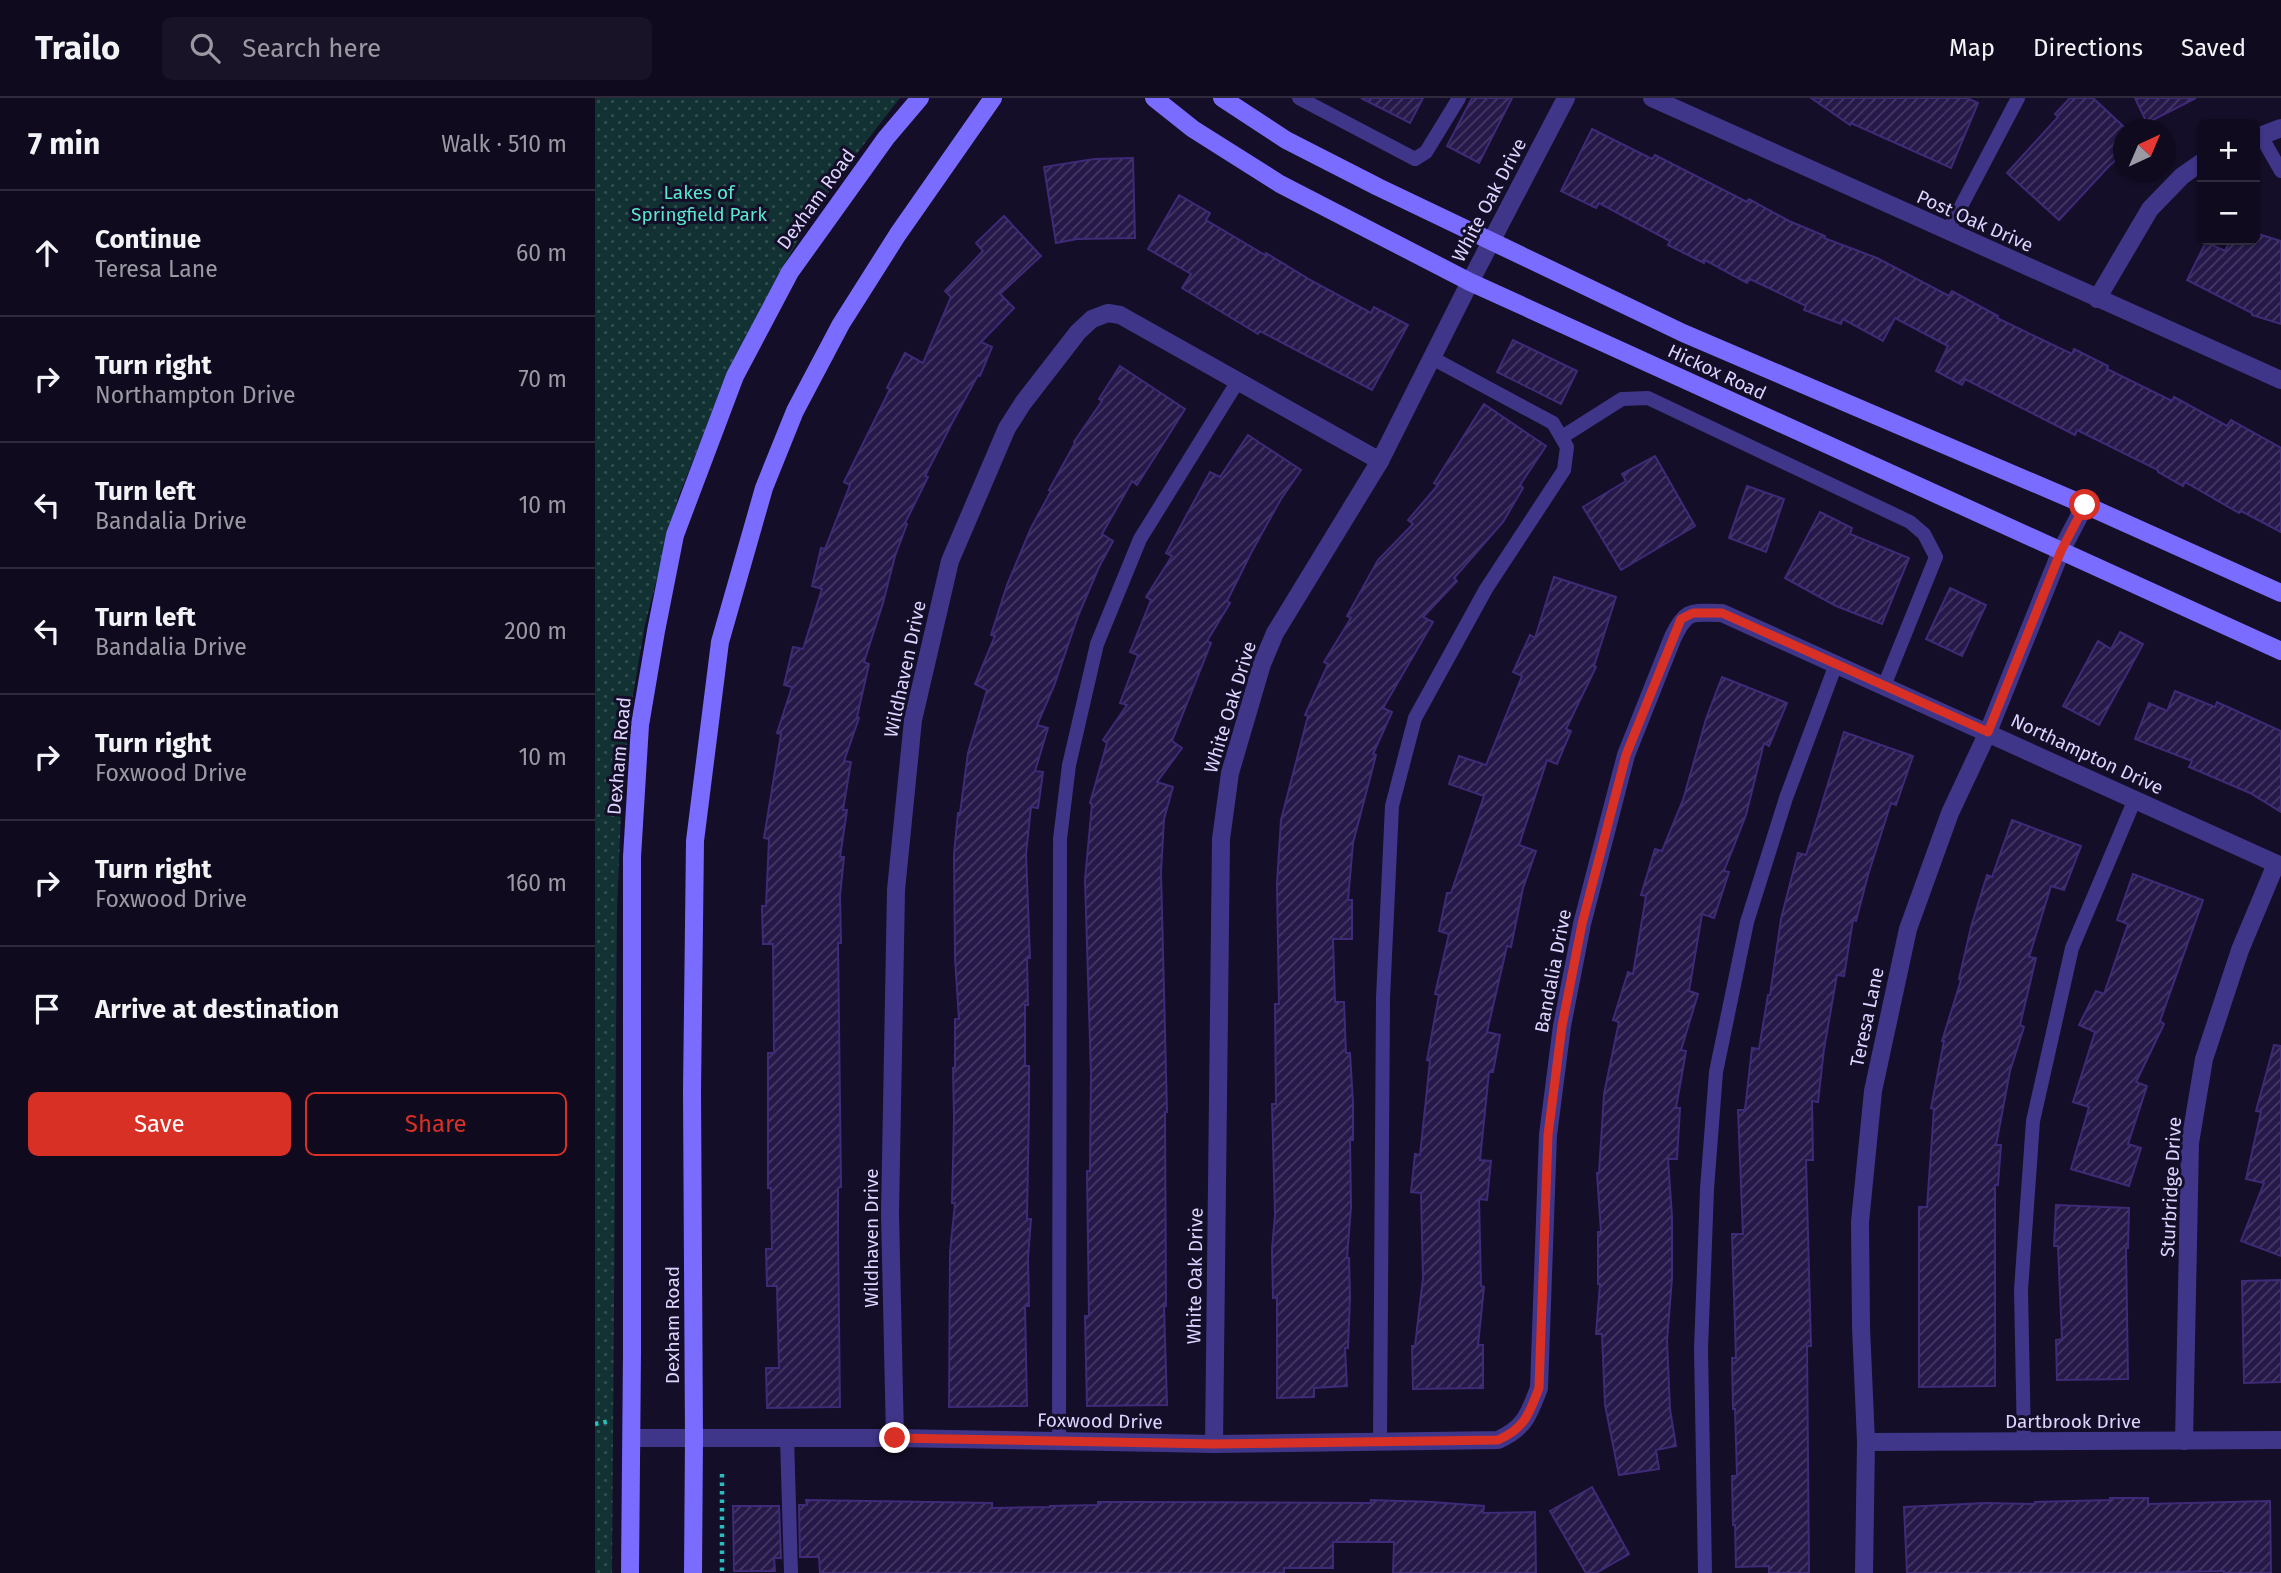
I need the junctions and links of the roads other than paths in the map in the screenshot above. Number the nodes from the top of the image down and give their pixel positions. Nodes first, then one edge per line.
1 (920, 98) edge
2 (993, 98) edge
3 (1154, 98) edge
4 (1222, 98) edge
5 (1299, 98) edge
6 (1459, 98) edge
7 (1566, 98) edge
8 (1652, 98) edge
9 (2019, 98) edge
10 (2281, 128) edge
11 (2260, 136) edge
12 (2260, 140) edge
13 (2197, 166) edge
14 (2281, 172) edge
15 (1948, 231) junction
16 (1492, 241) junction
17 (1470, 282) junction
18 (2097, 299) junction
19 (1432, 358) junction
20 (2281, 380) edge
21 (1238, 381) junction
22 (1562, 437) junction
23 (1380, 461) junction
24 (2085, 505) junction
25 (2061, 551) junction
26 (2281, 593) edge
27 (1722, 613) joint
28 (2281, 651) edge
29 (1836, 664) junction
30 (1885, 686) junction
31 (1988, 732) junction
32 (2135, 799) junction
33 (2279, 865) edge
34 (1539, 1388) joint
35 (632, 1438) junction
36 (694, 1438) junction
37 (787, 1438) junction
38 (895, 1438) junction
39 (2281, 1440) edge
40 (1059, 1441) junction
41 (2184, 1441) junction
42 (1380, 1442) junction
43 (1865, 1442) junction
44 (2024, 1442) junction
45 (1214, 1444) junction
46 (630, 1573) edge
47 (693, 1573) edge
48 (791, 1573) edge
49 (1705, 1573) edge
50 (1864, 1573) edge

1 - 35 street, Dexham Road
2 - 36 street, Dexham Road
3 - 17 street, Hickox Road
4 - 16 street, Hickox Road
5 - 6 lane
7 - 16 street, White Oak Drive
8 - 15 street, Post Oak Drive
9 - 15 lane
10 - 11 street
12 - 14 lane
13 - 18 street
15 - 18 street, Post Oak Drive
16 - 17 street, White Oak Drive
16 - 24 street, Hickox Road
17 - 19 street, White Oak Drive
17 - 25 street, Hickox Road
18 - 20 street, Post Oak Drive
19 - 22 lane
19 - 23 street, White Oak Drive
21 - 23 street, Wildhaven Drive
21 - 38 street, Wildhaven Drive
21 - 40 lane
22 - 30 lane
22 - 42 lane
23 - 45 street, White Oak Drive
24 - 25 street, Teresa Lane
24 - 26 street, Hickox Road
25 - 28 street, Hickox Road
25 - 31 street, Teresa Lane
27 - 29 street, Northampton Drive
27 - 34 street, Bandalia Drive
29 - 30 street, Northampton Drive
29 - 49 lane
30 - 31 street, Northampton Drive
31 - 32 street, Northampton Drive
31 - 43 street, Teresa Lane
32 - 33 street, Northampton Drive
32 - 44 lane
33 - 41 street, Sturbridge Drive
34 - 42 street, Foxwood Drive
35 - 36 street, Foxwood Drive
35 - 46 street, Dexham Road
36 - 37 street, Foxwood Drive
36 - 47 street, Dexham Road
37 - 38 street, Foxwood Drive
37 - 48 lane
38 - 40 street, Foxwood Drive
39 - 41 street, Dartbrook Drive
40 - 45 street, Foxwood Drive
41 - 44 street, Dartbrook Drive
42 - 45 street, Foxwood Drive
43 - 44 street, Dartbrook Drive
43 - 50 street, Teresa Lane

